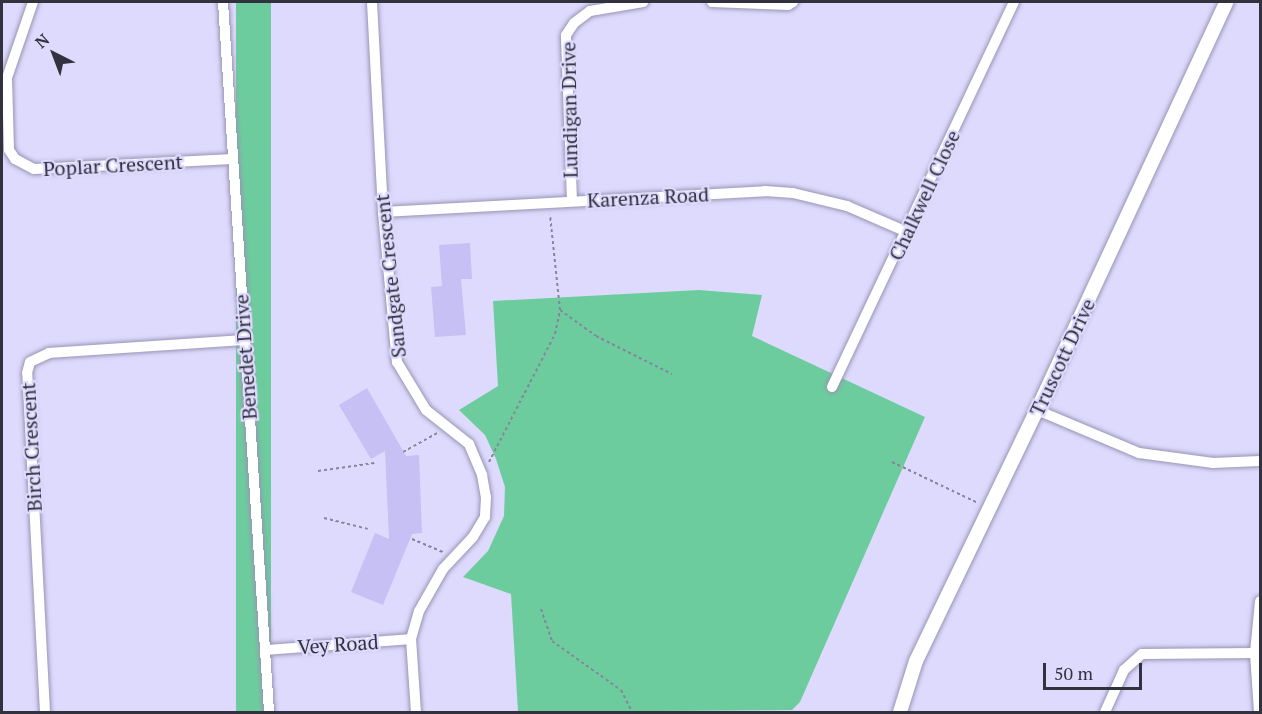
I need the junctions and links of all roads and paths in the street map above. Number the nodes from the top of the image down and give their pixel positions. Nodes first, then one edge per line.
1 (33, 2) edge
2 (223, 2) edge
3 (372, 2) edge
4 (643, 2) edge
5 (712, 2) edge
6 (793, 2) edge
7 (1014, 2) edge
8 (1226, 2) edge
9 (233, 159) junction
10 (549, 201) junction
11 (572, 201) junction
12 (383, 212) junction
13 (907, 232) junction
14 (560, 310) junction
15 (243, 340) junction
16 (672, 375) dead end
17 (832, 387) dead end
18 (1037, 410) junction
19 (446, 428) junction
20 (403, 452) dead end
21 (1260, 461) edge
22 (892, 462) dead end
23 (374, 463) dead end
24 (318, 471) dead end
25 (482, 475) junction
26 (990, 509) junction
27 (324, 518) dead end
28 (368, 529) dead end
29 (412, 539) dead end
30 (455, 557) junction
31 (1260, 602) edge
32 (541, 609) dead end
33 (411, 639) junction
34 (266, 650) junction
35 (1255, 653) junction
36 (45, 712) edge
37 (269, 712) edge
38 (416, 712) edge
39 (632, 712) edge
40 (900, 712) edge
41 (1105, 712) edge
42 (1259, 712) edge

1 - 9 street, Poplar Crescent
2 - 9 street, Benedet Drive
3 - 12 street, Sandgate Crescent
4 - 11 street, Lundigan Drive
5 - 6 street
7 - 13 street, Chalkwell Close
8 - 18 street, Truscott Drive
9 - 15 street, Benedet Drive
10 - 11 street, Karenza Road
10 - 12 street, Karenza Road
10 - 14 path
11 - 13 street, Karenza Road
12 - 19 street, Sandgate Crescent
13 - 17 street, Chalkwell Close
14 - 16 path
14 - 25 path
15 - 34 street, Benedet Drive
15 - 36 street, Birch Crescent
18 - 21 street
18 - 26 street, Truscott Drive
19 - 20 path
19 - 25 street, Sandgate Crescent
22 - 26 path
23 - 24 path
25 - 30 street, Sandgate Crescent
26 - 40 street, Truscott Drive
27 - 28 path
29 - 30 path
30 - 33 street, Sandgate Crescent
31 - 35 street
32 - 39 path
33 - 34 street, Vey Road
33 - 38 street, Sandgate Crescent
34 - 37 street, Benedet Drive
35 - 41 street
35 - 42 street

